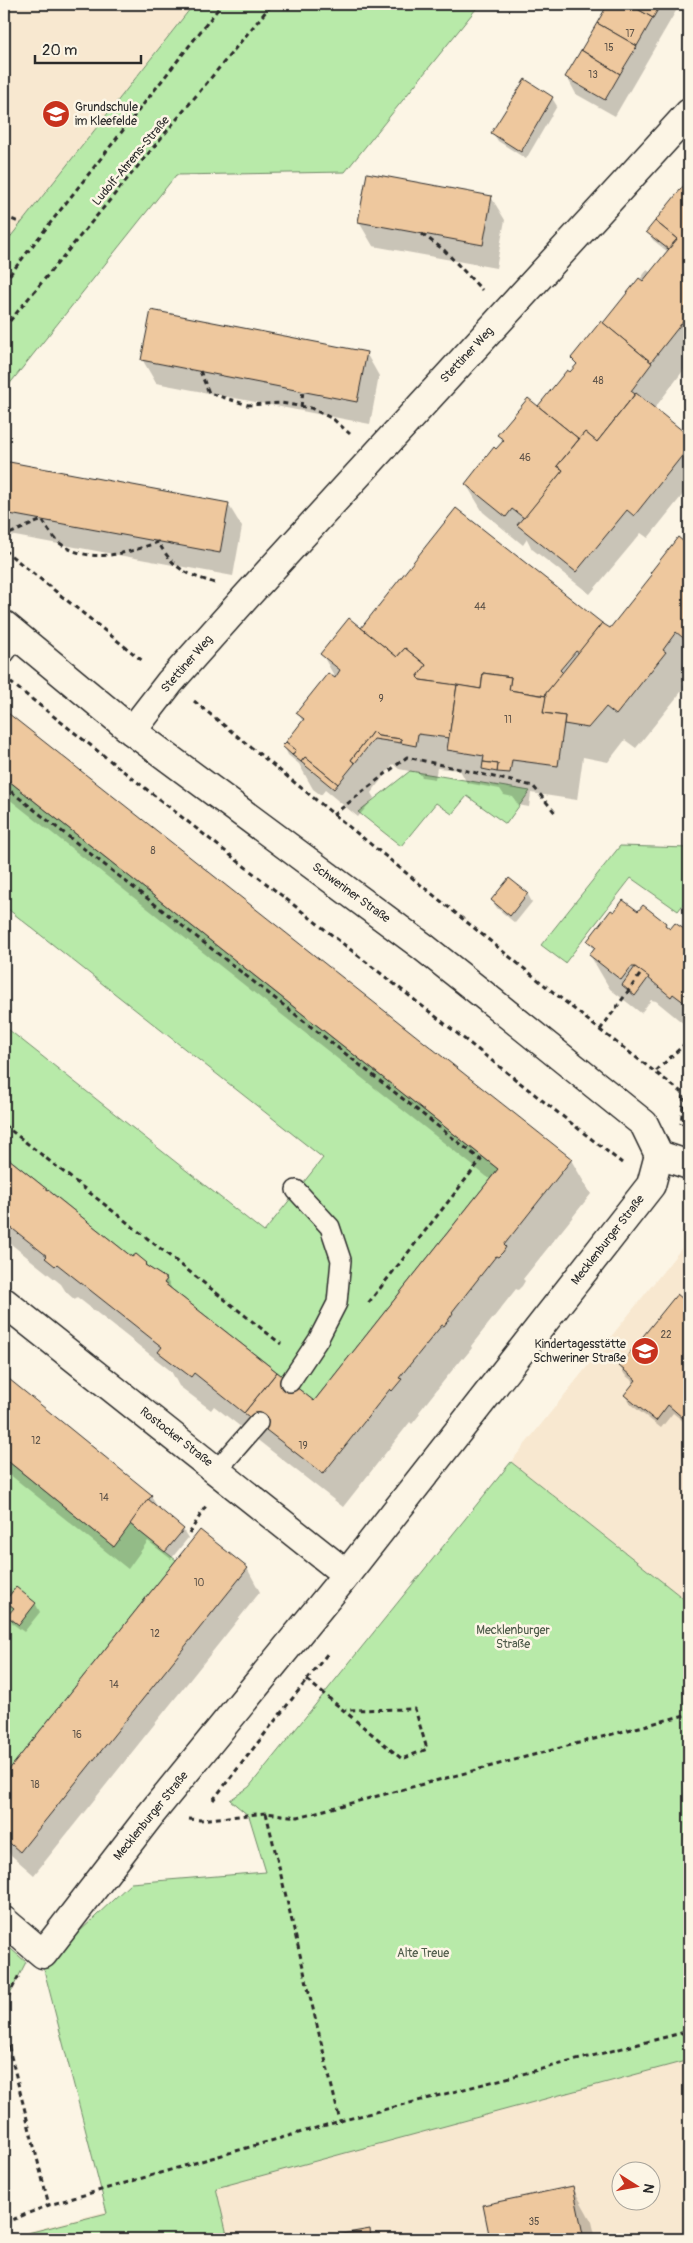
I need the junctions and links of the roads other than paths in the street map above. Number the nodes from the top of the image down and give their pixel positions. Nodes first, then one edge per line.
1 (689, 112) edge
2 (8, 639) edge
3 (132, 731) junction
4 (659, 1155) junction
5 (689, 1165) edge
6 (296, 1190) dead end
7 (4, 1302) edge
8 (290, 1382) dead end
9 (258, 1423) dead end
10 (217, 1470) junction
11 (346, 1574) junction
12 (4, 1921) edge

1 - 3 street, Stettiner Weg
2 - 3 street, Schweriner Straße
3 - 4 street, Schweriner Straße
4 - 5 street
4 - 11 street, Mecklenburger Straße
6 - 8 lane
7 - 10 street, Rostocker Straße
9 - 10 lane
10 - 11 street, Rostocker Straße
11 - 12 street, Mecklenburger Straße

